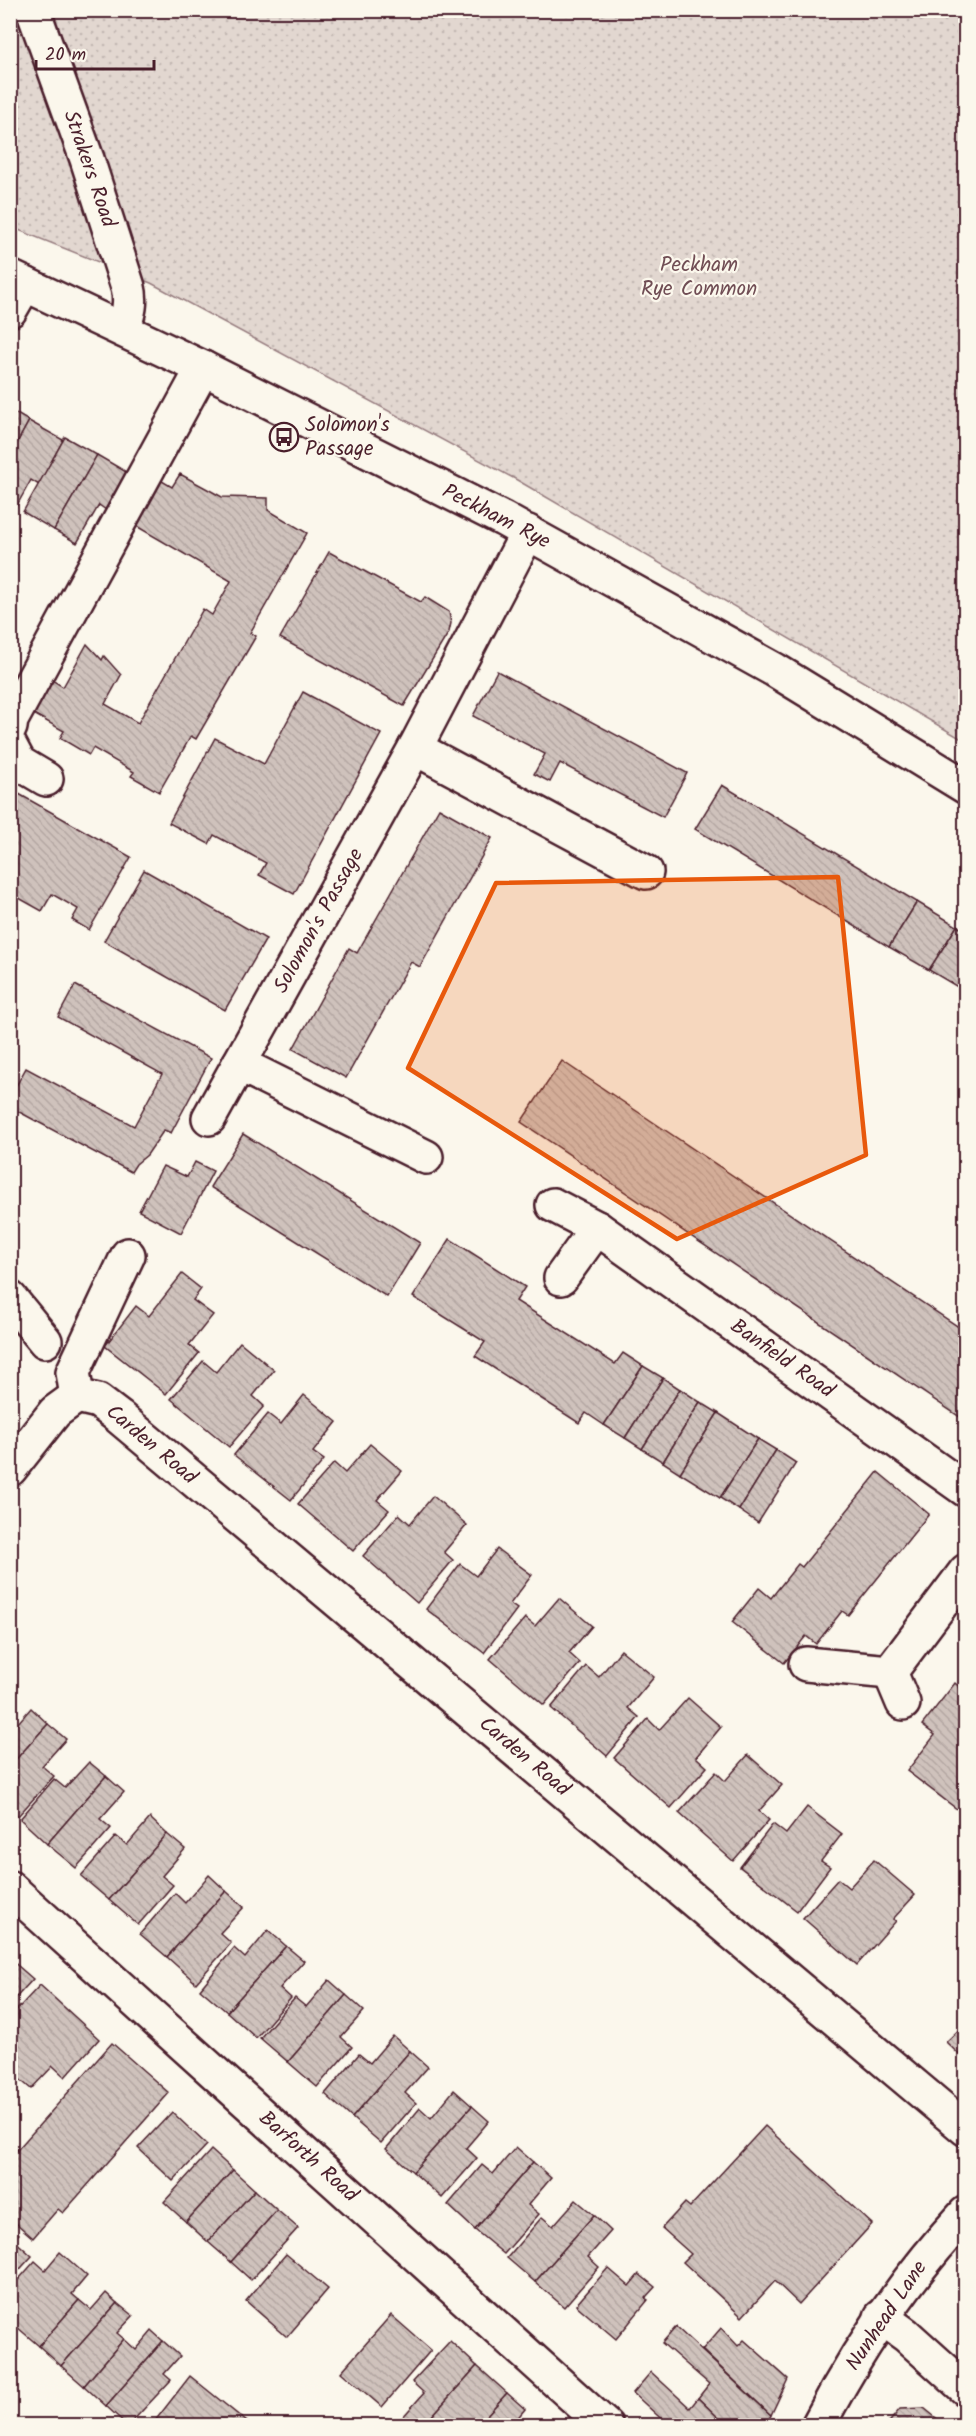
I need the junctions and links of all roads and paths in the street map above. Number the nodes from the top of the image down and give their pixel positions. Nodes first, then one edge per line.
1 (33, 10) edge
2 (15, 290) edge
3 (123, 330) junction
4 (203, 368) junction
5 (528, 532) junction
6 (10, 727) edge
7 (10, 746) edge
8 (415, 748) junction
9 (46, 778) dead end
10 (966, 787) edge
11 (646, 872) dead end
12 (239, 1064) junction
13 (209, 1118) dead end
14 (426, 1157) dead end
15 (554, 1205) dead end
16 (597, 1228) junction
17 (128, 1255) dead end
18 (561, 1278) dead end
19 (10, 1298) edge
20 (45, 1341) dead end
21 (77, 1396) junction
22 (10, 1469) edge
23 (966, 1490) edge
24 (966, 1571) edge
25 (806, 1665) dead end
26 (890, 1672) junction
27 (903, 1703) dead end
28 (10, 1888) edge
29 (966, 2129) edge
30 (966, 2214) edge
31 (881, 2317) junction
32 (966, 2389) edge
33 (606, 2426) edge
34 (818, 2426) edge

1 - 3 street, Strakers Road
2 - 3 street, Peckham Rye
3 - 4 street, Peckham Rye
4 - 5 street, Peckham Rye
4 - 6 street
5 - 8 street, Solomon's Passage
5 - 10 street, Peckham Rye
7 - 9 street
8 - 11 street
8 - 12 street, Solomon's Passage
12 - 13 street, Solomon's Passage
12 - 14 street
15 - 16 street, Banfield Road
16 - 18 street
16 - 23 street, Banfield Road
17 - 21 street
19 - 20 street
21 - 22 street
21 - 29 street, Carden Road
24 - 26 street
25 - 26 street
26 - 27 street
28 - 33 street, Barforth Road
30 - 31 street, Nunhead Lane
31 - 32 street
31 - 34 street, Nunhead Lane

